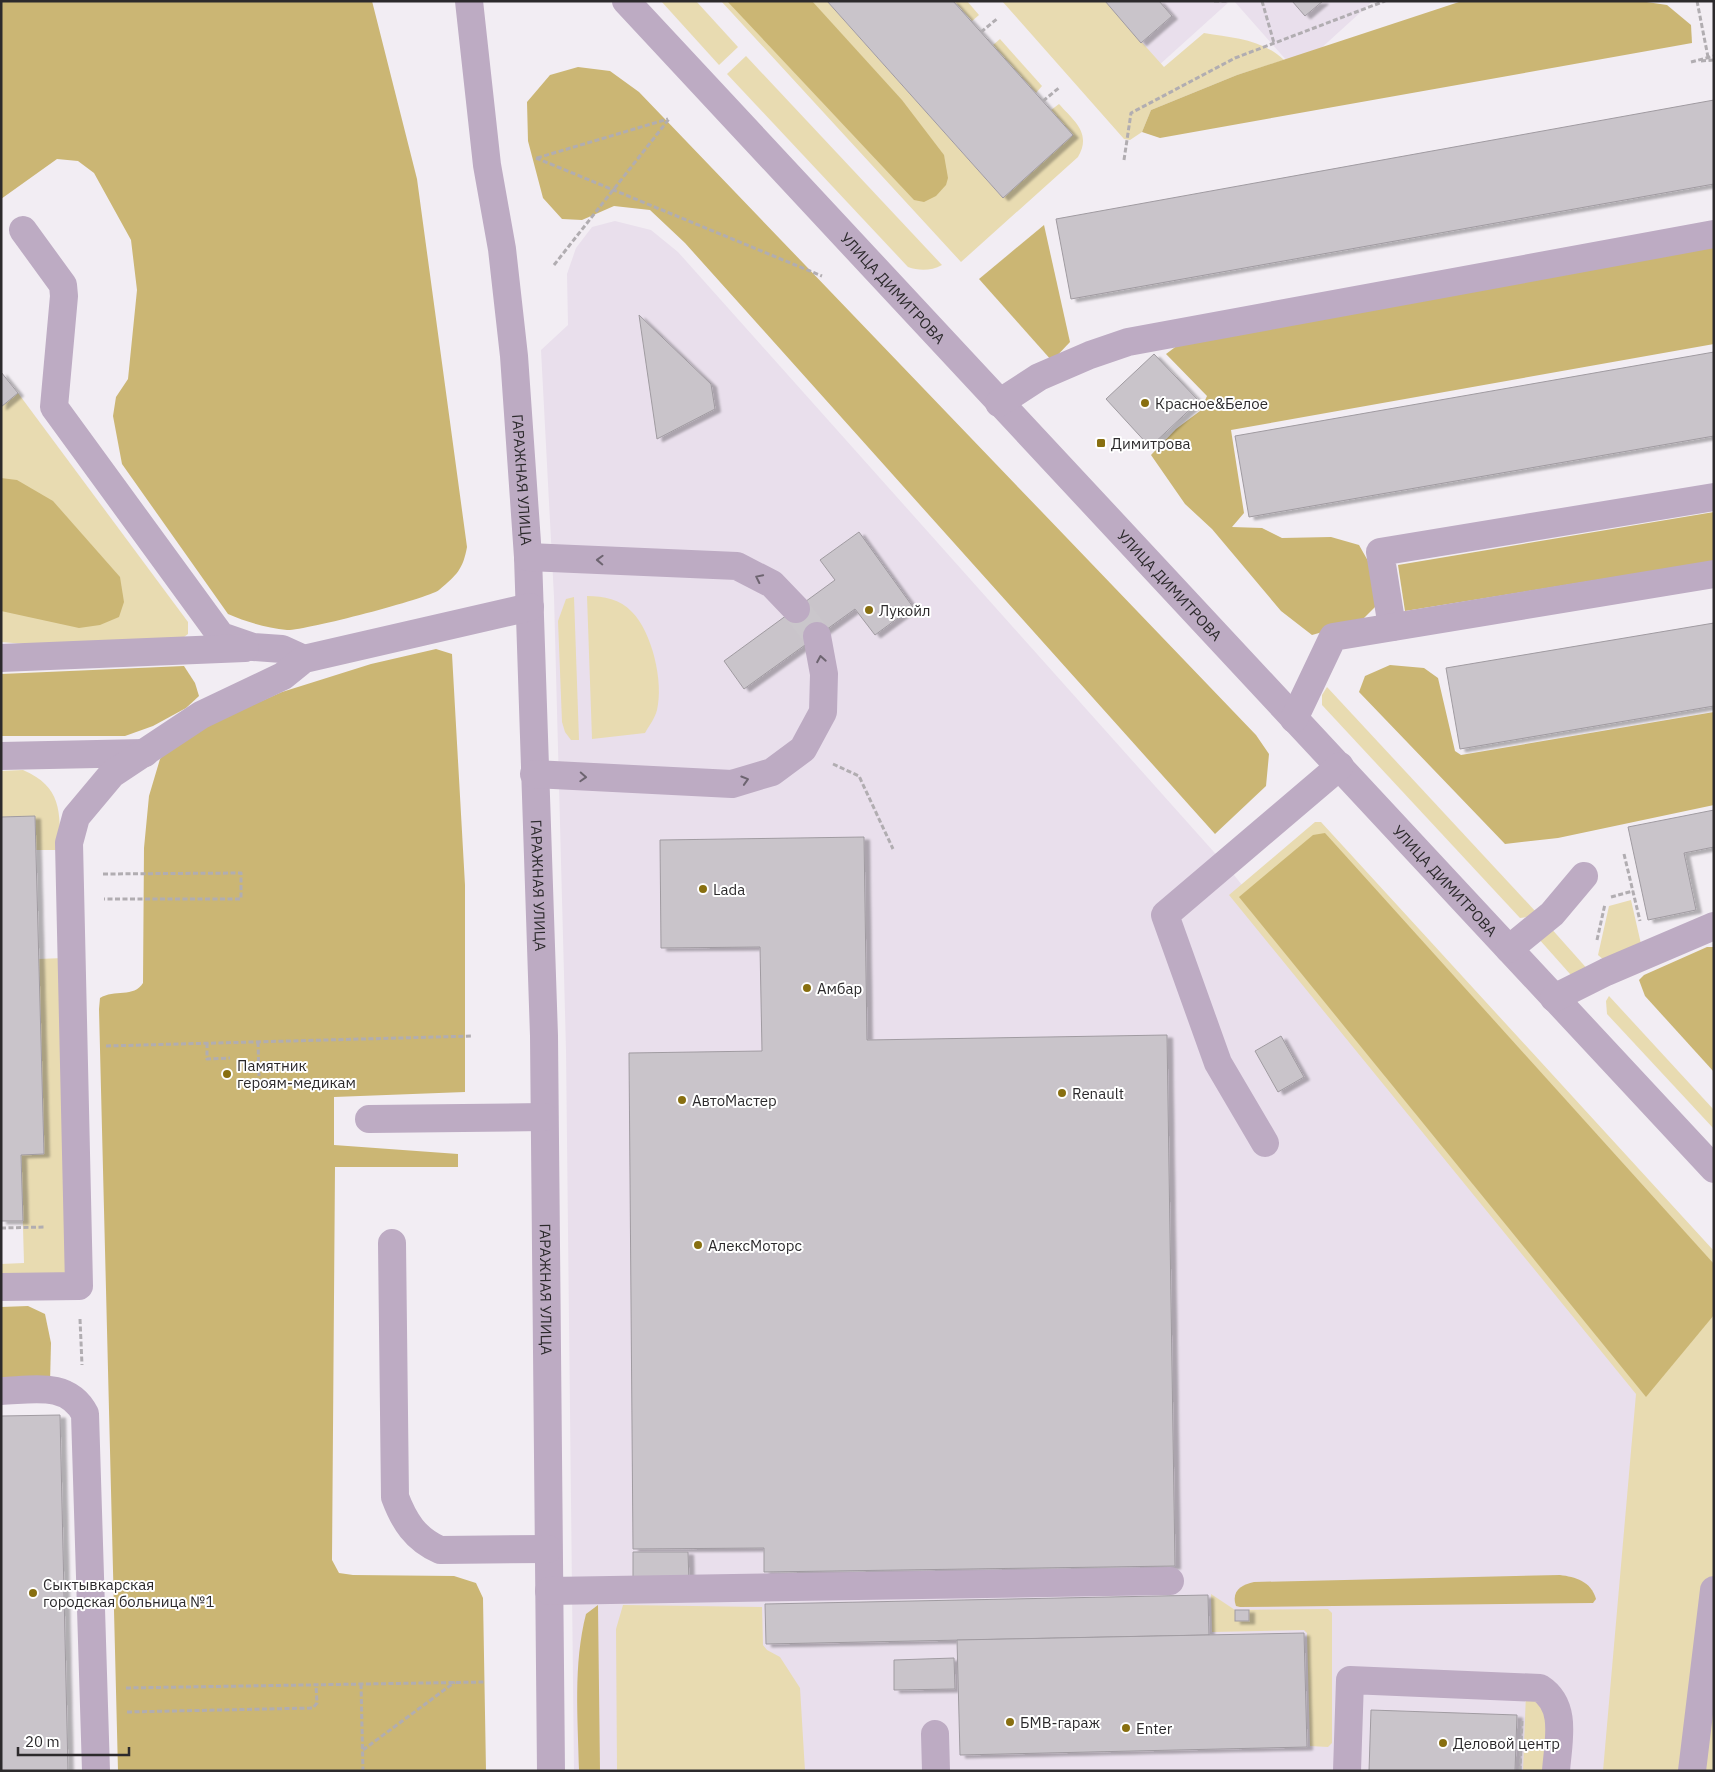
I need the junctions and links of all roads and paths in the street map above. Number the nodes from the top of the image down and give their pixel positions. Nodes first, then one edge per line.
1 (469, 1) edge
2 (626, 1) edge
3 (1214, 1) edge
4 (1228, 1) edge
5 (1262, 1) edge
6 (1385, 1) edge
7 (1697, 1) edge
8 (998, 18) dead end
9 (981, 32) dead end
10 (1274, 43) junction
11 (1714, 56) edge
12 (1708, 58) junction
13 (1714, 60) edge
14 (1060, 87) dead end
15 (1043, 101) dead end
16 (1124, 160) dead end
17 (613, 190) junction
18 (23, 230) dead end
19 (1714, 234) edge
20 (554, 265) dead end
21 (822, 276) dead end
22 (1000, 403) junction
23 (1714, 497) edge
24 (528, 557) junction
25 (1714, 574) edge
26 (530, 607) junction
27 (796, 608) tunnel mouth
28 (1392, 627) junction
29 (817, 636) tunnel mouth
30 (253, 647) junction
31 (1, 658) edge
32 (304, 659) junction
33 (1294, 719) junction
34 (803, 749) junction
35 (145, 753) junction
36 (1, 756) edge
37 (1340, 766) junction
38 (534, 774) junction
39 (893, 849) dead end
40 (1624, 854) dead end
41 (1584, 876) dead end
42 (70, 887) junction
43 (1633, 891) junction
44 (1714, 926) edge
45 (1596, 948) dead end
46 (1509, 950) junction
47 (1648, 954) junction
48 (1554, 998) junction
49 (472, 1036) dead end
50 (258, 1042) junction
51 (207, 1043) junction
52 (74, 1047) junction
53 (230, 1058) dead end
54 (259, 1076) dead end
55 (544, 1117) junction
56 (369, 1119) dead end
57 (1265, 1143) dead end
58 (1714, 1169) edge
59 (32, 1227) dead end
60 (1, 1228) edge
61 (392, 1243) dead end
62 (79, 1286) junction
63 (1, 1287) edge
64 (1, 1391) edge
65 (83, 1410) junction
66 (548, 1549) junction
67 (1170, 1581) dead end
68 (1714, 1590) edge
69 (549, 1591) junction
70 (455, 1682) junction
71 (484, 1682) dead end
72 (361, 1684) junction
73 (316, 1685) junction
74 (1523, 1687) junction
75 (94, 1700) junction
76 (935, 1734) dead end
77 (363, 1750) junction
78 (96, 1771) edge
79 (363, 1771) edge
80 (551, 1771) edge
81 (936, 1771) edge
82 (1347, 1771) edge
83 (1520, 1771) edge
84 (1556, 1771) edge
85 (1692, 1771) edge

1 - 24 street, ГАРАЖНАЯ УЛИЦА
2 - 22 street, УЛИЦА ДИМИТРОВА
3 - 4 path
5 - 10 path
6 - 10 path
7 - 12 path
8 - 9 path
10 - 16 path
11 - 12 path
12 - 13 path
14 - 15 path
17 - 17 path
17 - 20 path
17 - 21 path
18 - 30 street
19 - 22 street
22 - 33 street, УЛИЦА ДИМИТРОВА
23 - 28 street
24 - 26 street, ГАРАЖНАЯ УЛИЦА
27 -> 24 street
25 - 28 street
26 - 32 street
26 - 38 street, ГАРАЖНАЯ УЛИЦА
28 - 33 street
34 -> 29 street
30 - 31 street
30 - 32 street
32 - 35 street
33 - 37 street, УЛИЦА ДИМИТРОВА
38 -> 34 street
34 - 39 path
35 - 36 street
35 - 42 street
37 - 46 street, УЛИЦА ДИМИТРОВА
37 - 57 street
38 - 55 street, ГАРАЖНАЯ УЛИЦА
40 - 43 path
41 - 46 street
42 - 42 path
42 - 52 street
43 - 45 path
43 - 47 path
44 - 47 street
46 - 48 street, УЛИЦА ДИМИТРОВА
47 - 48 street
48 - 58 street, УЛИЦА ДИМИТРОВА
49 - 50 path
50 - 51 path
50 - 54 path
51 - 52 path
51 - 53 path
52 - 62 street
55 - 56 street
55 - 66 street, ГАРАЖНАЯ УЛИЦА
59 - 60 path
61 - 66 street
62 - 63 street
62 - 65 path
64 - 65 street
65 - 75 street
66 - 69 street, ГАРАЖНАЯ УЛИЦА
67 - 69 street
68 - 85 street
69 - 80 street, ГАРАЖНАЯ УЛИЦА
70 - 71 path
70 - 72 path
70 - 77 path
72 - 73 path
72 - 77 path
73 - 75 path
73 - 75 path
74 - 82 street
74 - 83 path
74 - 84 street
75 - 78 street
76 - 81 street
77 - 79 path

